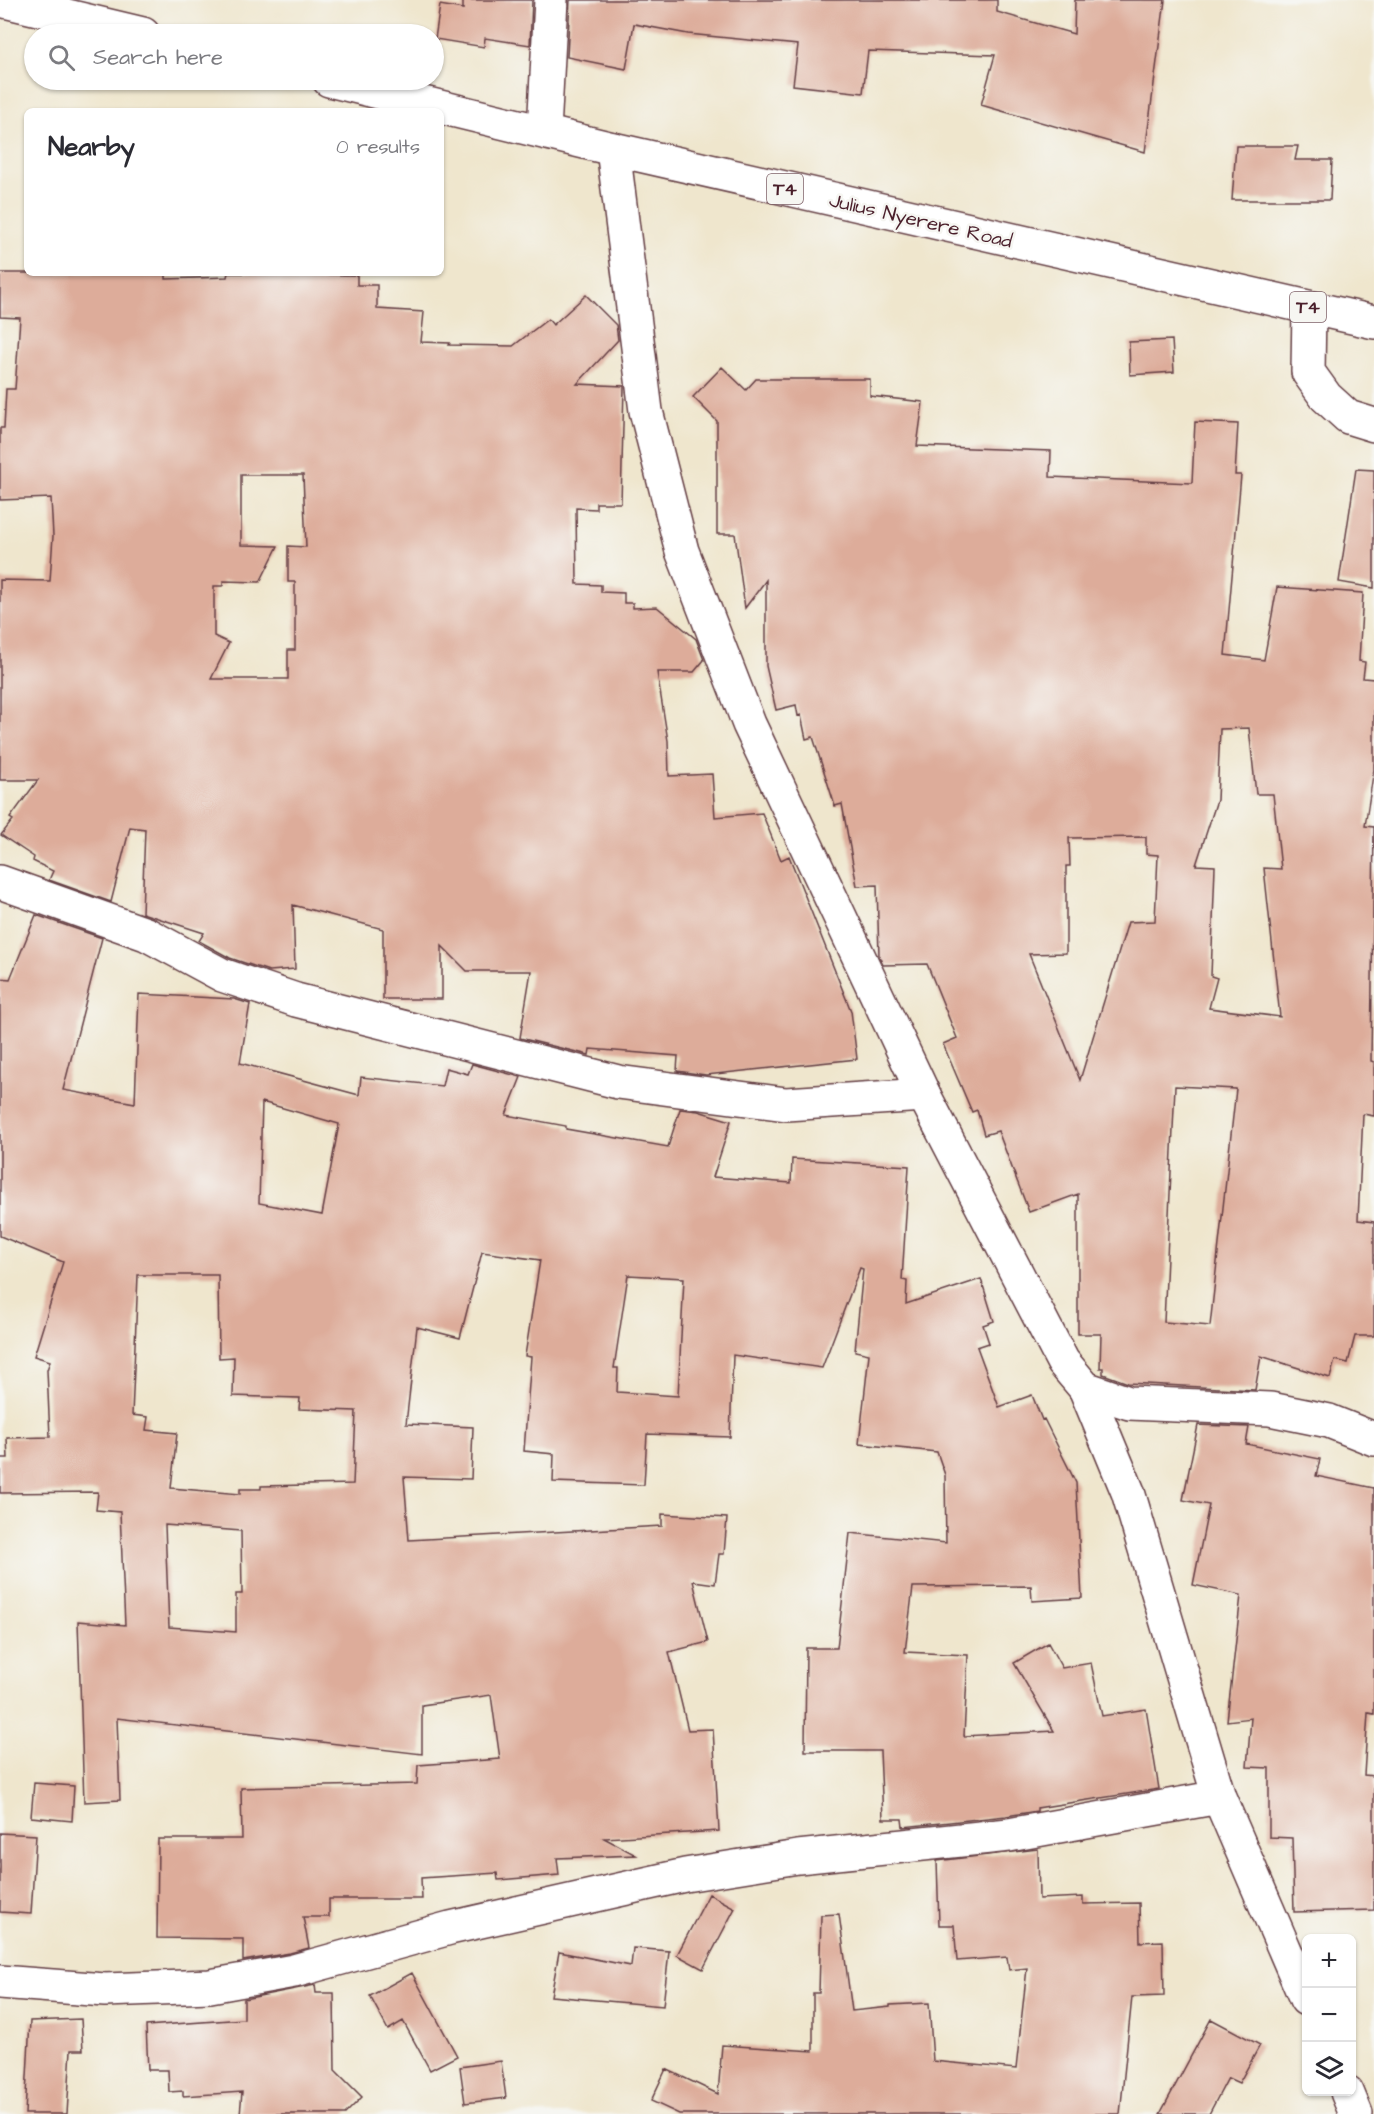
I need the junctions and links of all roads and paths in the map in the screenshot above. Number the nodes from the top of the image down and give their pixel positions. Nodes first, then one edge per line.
1 (0, 0) edge
2 (551, 0) edge
3 (101, 24) edge
4 (371, 90) edge
5 (544, 131) junction
6 (613, 149) junction
7 (1309, 308) junction
8 (1374, 322) edge
9 (1374, 424) edge
10 (0, 882) edge
11 (924, 1095) junction
12 (1085, 1388) junction
13 (1372, 1431) edge
14 (1219, 1797) junction
15 (0, 1982) edge
16 (1302, 1990) edge
17 (1349, 2096) edge
18 (1356, 2114) edge

1 - 3 main road
2 - 5 main road
4 - 5 main road, Julius Nyerere Road / T4
5 - 6 main road, Julius Nyerere Road / T4
6 - 7 main road, Julius Nyerere Road / T4
6 - 11 main road
7 - 8 main road, Julius Nyerere Road / T4
7 - 9 main road
10 - 11 main road
11 - 12 main road
12 - 13 main road
12 - 14 main road
14 - 15 main road
14 - 16 main road
17 - 18 main road

